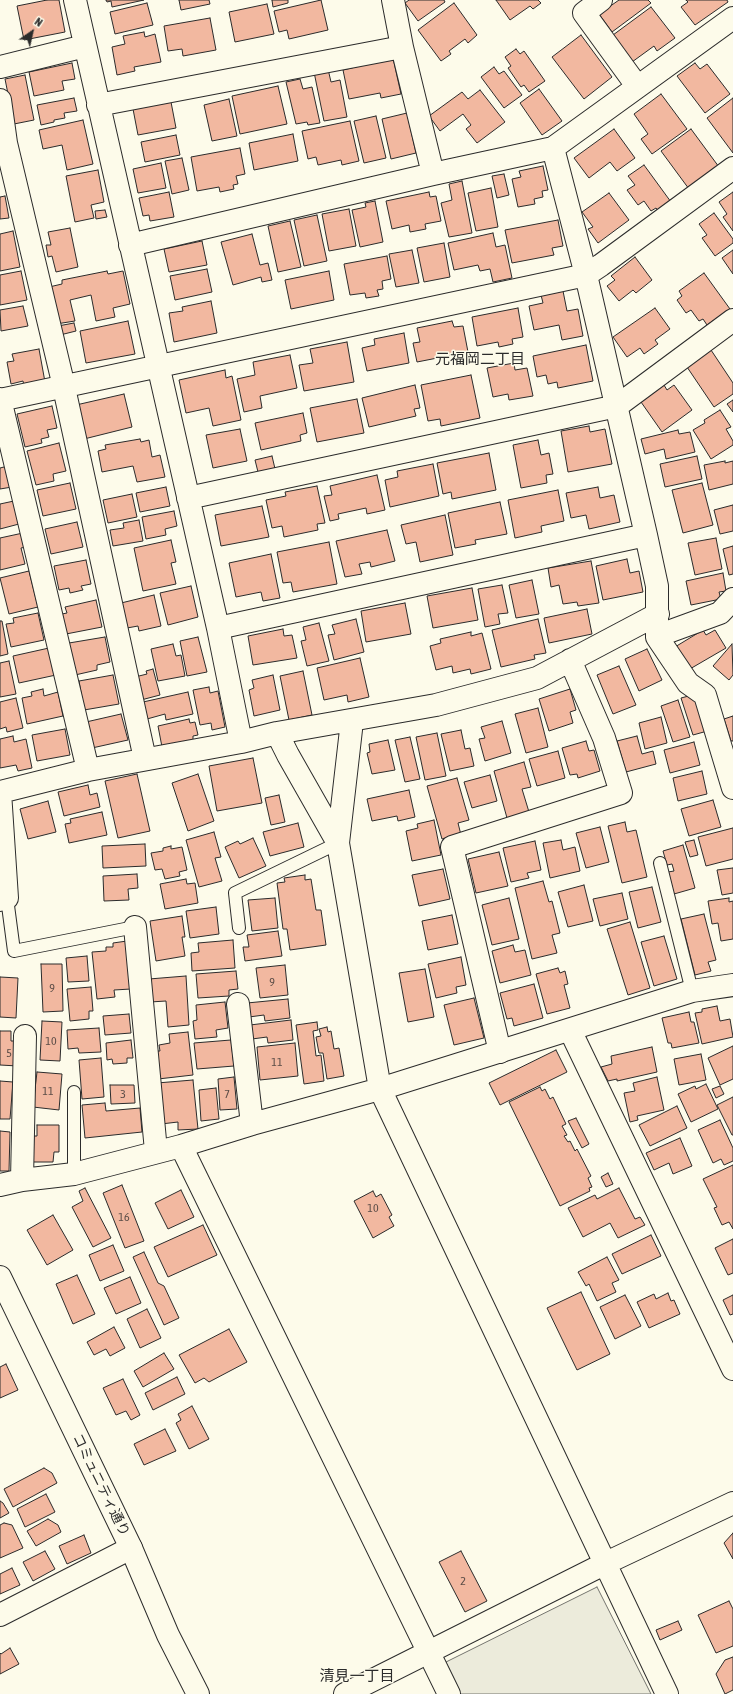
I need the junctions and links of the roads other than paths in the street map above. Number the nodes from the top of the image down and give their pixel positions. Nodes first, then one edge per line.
1 (75, 0) edge
2 (393, 0) edge
3 (601, 0) edge
4 (733, 18) edge
5 (85, 46) junction
6 (402, 47) junction
7 (0, 67) edge
8 (637, 86) junction
9 (0, 100) edge
10 (98, 105) junction
11 (3, 143) edge
12 (553, 148) junction
13 (733, 168) edge
14 (433, 174) junction
15 (130, 246) junction
16 (586, 274) junction
17 (733, 320) edge
18 (158, 367) junction
19 (63, 387) junction
20 (0, 399) edge
21 (617, 406) junction
22 (188, 498) junction
23 (646, 536) junction
24 (733, 599) edge
25 (658, 614) junction
26 (218, 628) junction
27 (657, 637) junction
28 (570, 660) junction
29 (352, 721) junction
30 (277, 733) junction
31 (240, 742) junction
32 (145, 759) junction
33 (88, 770) junction
34 (733, 788) edge
35 (0, 792) edge
36 (338, 843) junction
37 (660, 863) dead end
38 (4, 899) edge
39 (135, 927) joint
40 (239, 928) dead end
41 (733, 985) edge
42 (692, 992) junction
43 (238, 1004) dead end
44 (570, 1030) junction
45 (25, 1036) dead end
46 (500, 1052) junction
47 (380, 1089) junction
48 (74, 1092) dead end
49 (252, 1124) junction
50 (181, 1146) junction
51 (156, 1151) junction
52 (74, 1174) junction
53 (22, 1180) junction
54 (0, 1185) edge
55 (0, 1277) edge
56 (733, 1369) edge
57 (733, 1503) edge
58 (131, 1548) junction
59 (604, 1564) junction
60 (0, 1615) edge
61 (430, 1652) junction
62 (198, 1694) edge
63 (345, 1694) edge
64 (449, 1694) edge
65 (667, 1694) edge

1 - 5 street
2 - 6 street
3 - 8 street
4 - 8 street
5 - 7 street
5 - 10 street
6 - 10 street
6 - 14 street
8 - 12 street
9 - 11 street
10 - 15 street
11 - 19 street
12 - 14 street
12 - 16 street
13 - 16 street
14 - 15 street
15 - 18 street
16 - 18 street
16 - 21 street
17 - 21 street
18 - 19 street
18 - 22 street
19 - 20 street
19 - 32 street
20 - 33 street
21 - 22 street
21 - 23 street
22 - 26 street
23 - 25 street
23 - 26 street
24 - 27 street
25 - 27 street
25 - 28 street
26 - 31 street
27 - 34 street
28 - 29 street
28 - 46 street
29 - 30 street
29 - 36 street
30 - 31 street
30 - 36 street
31 - 32 street
32 - 33 street
33 - 35 street
35 - 38 street
36 - 40 lane
36 - 47 street
37 - 42 lane
38 - 39 lane
39 - 51 street
41 - 42 street
42 - 44 street
43 - 49 street
44 - 46 street
44 - 56 street
45 - 53 street
46 - 47 street
47 - 49 street
47 - 59 street
48 - 52 lane
49 - 50 street
50 - 51 street
50 - 61 street
51 - 52 street
52 - 53 street
53 - 54 street
55 - 58 street, コミュニティ通り
57 - 59 street
58 - 60 street
58 - 62 street, コミュニティ通り
59 - 61 street
59 - 65 street
61 - 63 street
61 - 64 street

